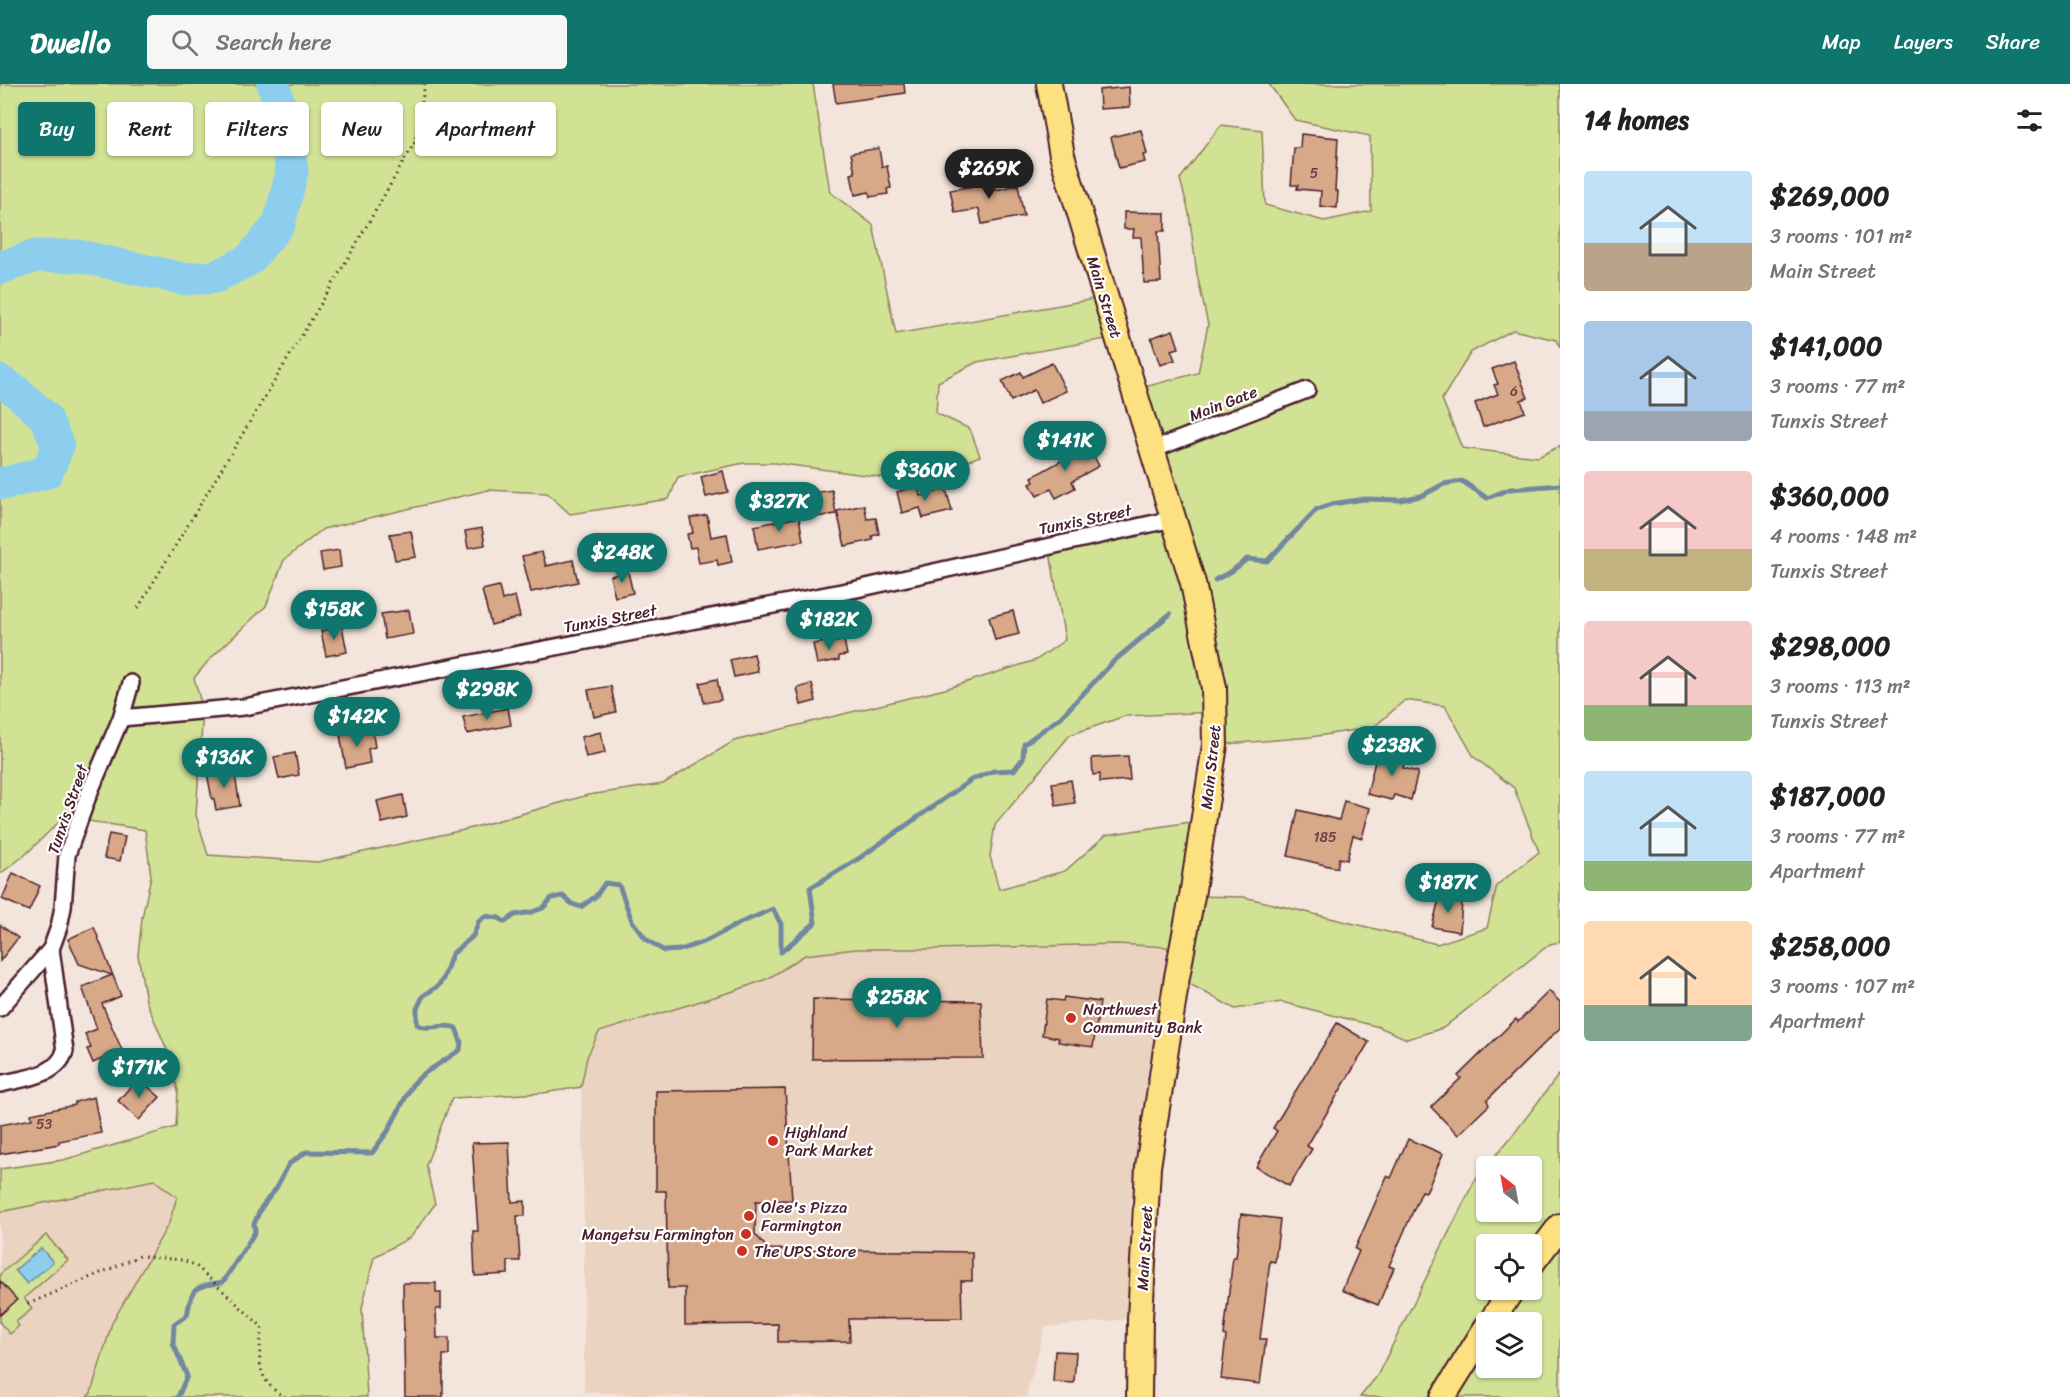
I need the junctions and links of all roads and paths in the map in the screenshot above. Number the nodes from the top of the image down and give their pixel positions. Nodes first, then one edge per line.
1 (425, 84) edge
2 (1049, 84) edge
3 (1307, 390) dead end
4 (1152, 450) junction
5 (1173, 519) junction
6 (138, 608) dead end
7 (131, 683) dead end
8 (121, 718) junction
9 (51, 949) junction
10 (0, 1008) edge
11 (0, 1084) edge
12 (1560, 1226) edge
13 (1542, 1250) edge
14 (28, 1304) dead end
15 (1476, 1344) edge
16 (285, 1397) edge
17 (1139, 1397) edge
18 (1443, 1397) edge

1 - 6 path
2 - 4 highway, Main Street
3 - 4 street, Main Gate
4 - 5 highway, Main Street
5 - 8 street, Tunxis Street
5 - 17 highway, Main Street
7 - 8 street, Tunxis Street
8 - 9 street, Tunxis Street
9 - 10 street, Tunxis Street
9 - 11 street, Tunxis Street
12 - 13 highway
14 - 16 path
15 - 18 highway

